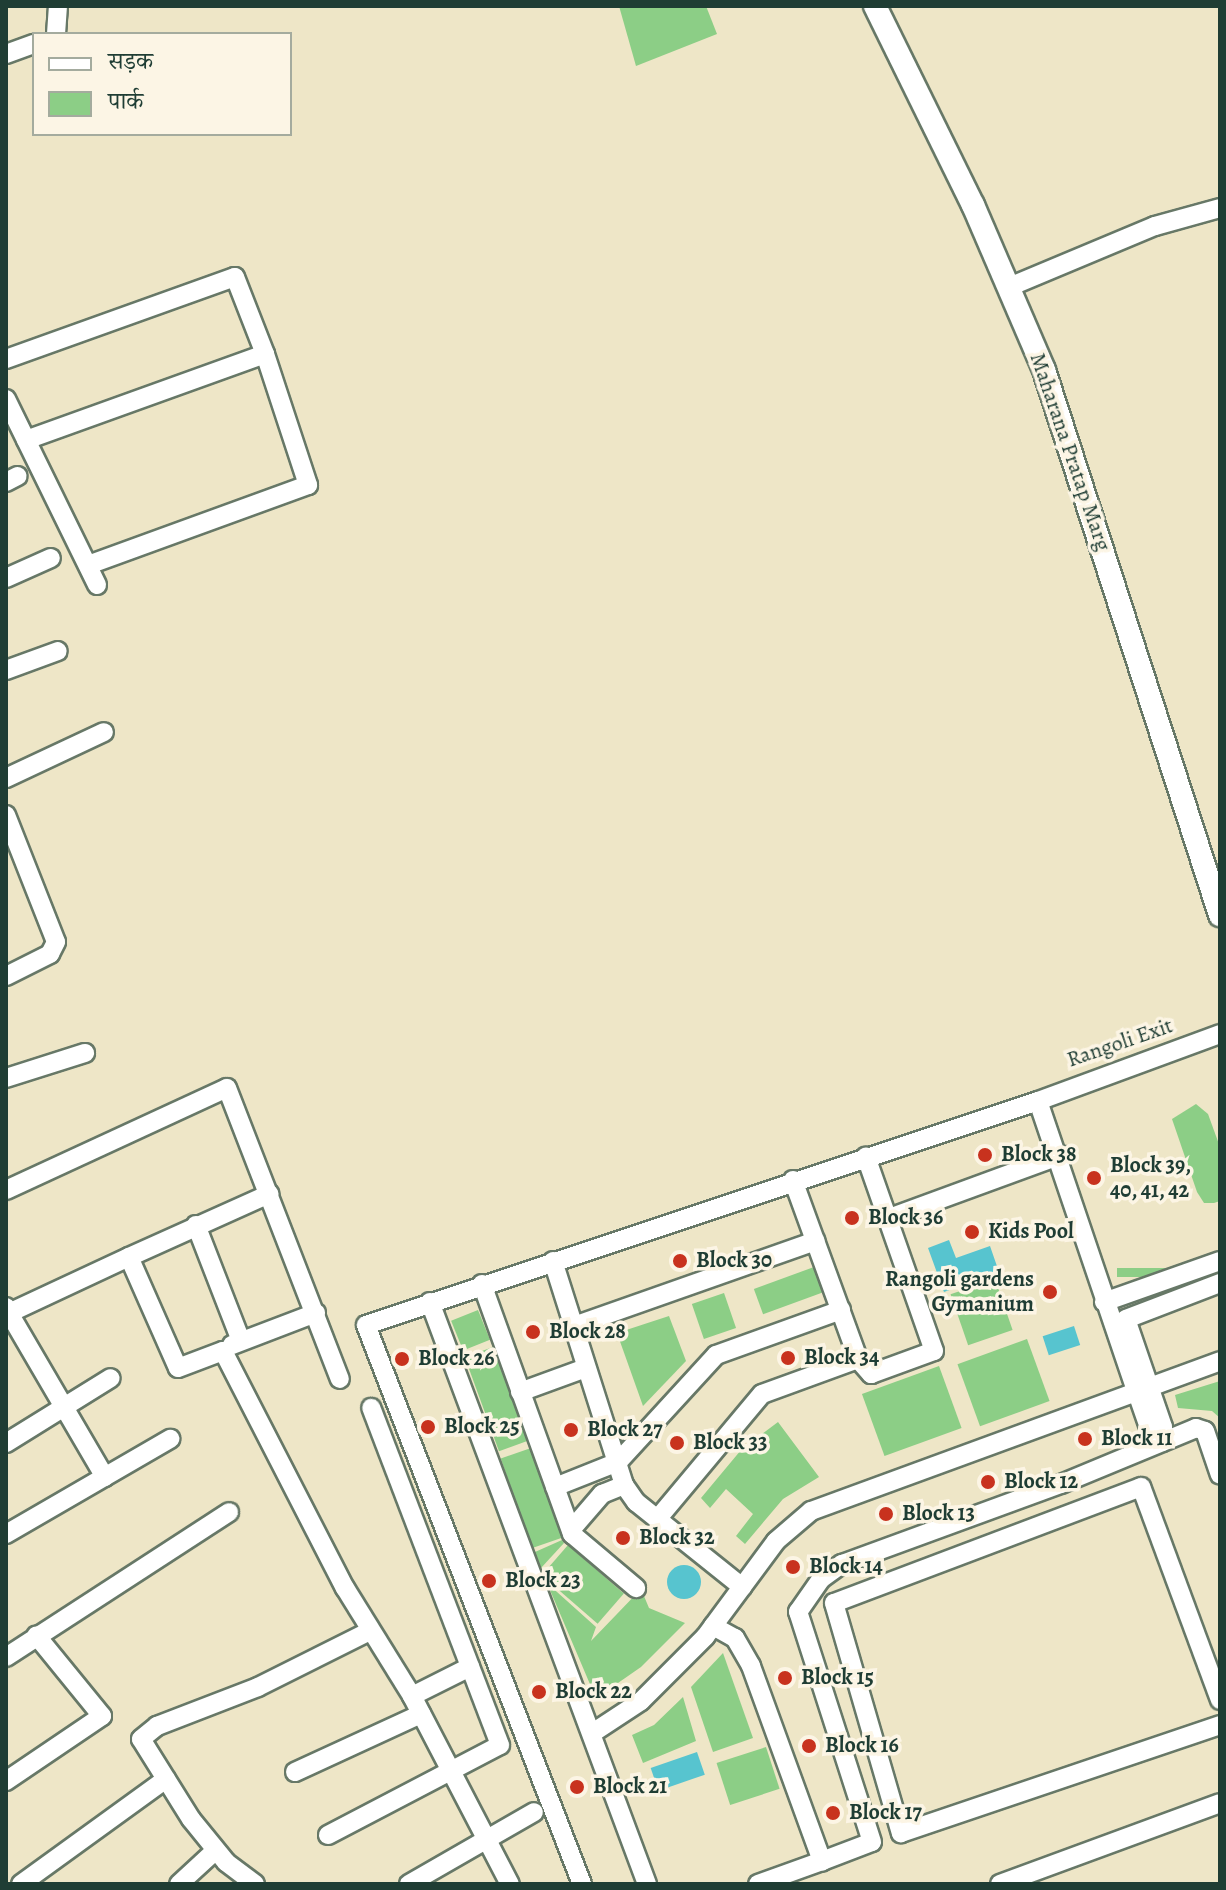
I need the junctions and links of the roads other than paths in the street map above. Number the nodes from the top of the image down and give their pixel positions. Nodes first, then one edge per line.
1 (58, 6) edge
2 (875, 6) edge
3 (56, 32) edge
4 (32, 45) edge
5 (6, 54) edge
6 (1220, 208) edge
7 (1009, 287) junction
8 (265, 354) junction
9 (6, 359) edge
10 (6, 399) edge
11 (26, 440) junction
12 (51, 558) dead end
13 (88, 565) junction
14 (6, 578) edge
15 (97, 585) dead end
16 (58, 651) dead end
17 (6, 670) edge
18 (104, 732) dead end
19 (6, 778) edge
20 (6, 815) edge
21 (1220, 915) edge
22 (6, 976) edge
23 (1220, 1034) edge
24 (85, 1053) dead end
25 (6, 1078) edge
26 (1038, 1101) junction
27 (1058, 1156) junction
28 (866, 1157) junction
29 (793, 1180) junction
30 (6, 1190) edge
31 (269, 1194) junction
32 (889, 1218) junction
33 (196, 1225) junction
34 (815, 1241) junction
35 (129, 1257) junction
36 (553, 1261) junction
37 (1220, 1261) edge
38 (1220, 1283) edge
39 (482, 1284) junction
40 (1107, 1300) junction
41 (430, 1302) junction
42 (8, 1310) edge
43 (841, 1310) junction
44 (316, 1313) junction
45 (574, 1326) junction
46 (241, 1341) junction
47 (223, 1351) junction
48 (858, 1359) junction
49 (1220, 1361) edge
50 (586, 1368) junction
51 (111, 1378) dead end
52 (340, 1379) dead end
53 (1142, 1388) junction
54 (520, 1392) junction
55 (60, 1407) junction
56 (371, 1408) dead end
57 (170, 1439) dead end
58 (1162, 1442) junction
59 (6, 1443) edge
60 (618, 1462) junction
61 (1220, 1475) edge
62 (105, 1477) junction
63 (624, 1485) junction
64 (555, 1487) junction
65 (229, 1512) dead end
66 (659, 1517) junction
67 (571, 1530) junction
68 (6, 1534) edge
69 (742, 1587) junction
70 (636, 1588) dead end
71 (713, 1626) junction
72 (370, 1631) junction
73 (36, 1635) junction
74 (6, 1657) edge
75 (470, 1667) junction
76 (412, 1696) junction
77 (1220, 1700) edge
78 (421, 1714) junction
79 (1220, 1725) edge
80 (594, 1732) junction
81 (295, 1772) dead end
82 (454, 1772) junction
83 (166, 1779) junction
84 (6, 1781) edge
85 (1220, 1803) edge
86 (534, 1812) dead end
87 (328, 1835) dead end
88 (490, 1841) junction
89 (216, 1850) junction
90 (822, 1861) junction
91 (21, 1884) edge
92 (179, 1884) edge
93 (255, 1884) edge
94 (409, 1884) edge
95 (510, 1884) edge
96 (582, 1884) edge
97 (647, 1884) edge
98 (758, 1884) edge
99 (1000, 1884) edge

1 - 3 street
2 - 7 street, Maharana Pratap Marg
4 - 5 street
6 - 7 street
7 - 21 street, Maharana Pratap Marg
8 - 9 street
8 - 11 street
8 - 13 street
10 - 11 street
11 - 13 street
12 - 14 street
13 - 15 street
16 - 17 street
18 - 19 street
20 - 22 street
23 - 26 street, Rangoli Exit
24 - 25 street
26 - 27 street
26 - 28 street, Rangoli Exit
27 - 32 street
27 - 40 street
28 - 29 street, Rangoli Exit
28 - 32 street
29 - 34 street
29 - 36 street, Rangoli Exit
30 - 31 street
31 - 33 street
31 - 44 street
32 - 48 street
33 - 35 street
33 - 46 street
34 - 43 street
34 - 45 street
35 - 42 street
35 - 47 street
36 - 39 street, Rangoli Exit
36 - 45 street
37 - 40 street
38 - 53 street
39 - 41 street, Rangoli Exit
39 - 54 street
40 - 53 street
41 - 80 street
41 - 96 street, Rangoli Exit
42 - 55 street
43 - 48 street
43 - 60 street
44 - 46 street
44 - 52 street
45 - 50 street
46 - 47 street
47 - 72 street
48 - 66 street
49 - 53 street
50 - 54 street
50 - 60 street
51 - 55 street
53 - 58 street
53 - 69 street
54 - 64 street
55 - 59 street
55 - 62 street
56 - 75 street
57 - 62 street
58 - 61 street
58 - 90 street
60 - 63 street
60 - 64 street
62 - 68 street
63 - 66 street
63 - 67 street
64 - 67 street
65 - 73 street
66 - 69 street
67 - 70 street
69 - 71 street
71 - 80 street
71 - 90 street
72 - 76 street
72 - 83 street
73 - 74 street
73 - 84 street
75 - 76 street
75 - 82 street
76 - 78 street
77 - 79 street
78 - 81 street
78 - 82 street
80 - 97 street
82 - 87 street
82 - 88 street
83 - 89 street
83 - 91 street
85 - 99 street
86 - 88 street
88 - 94 street
88 - 95 street
89 - 92 street
89 - 93 street
90 - 98 street

